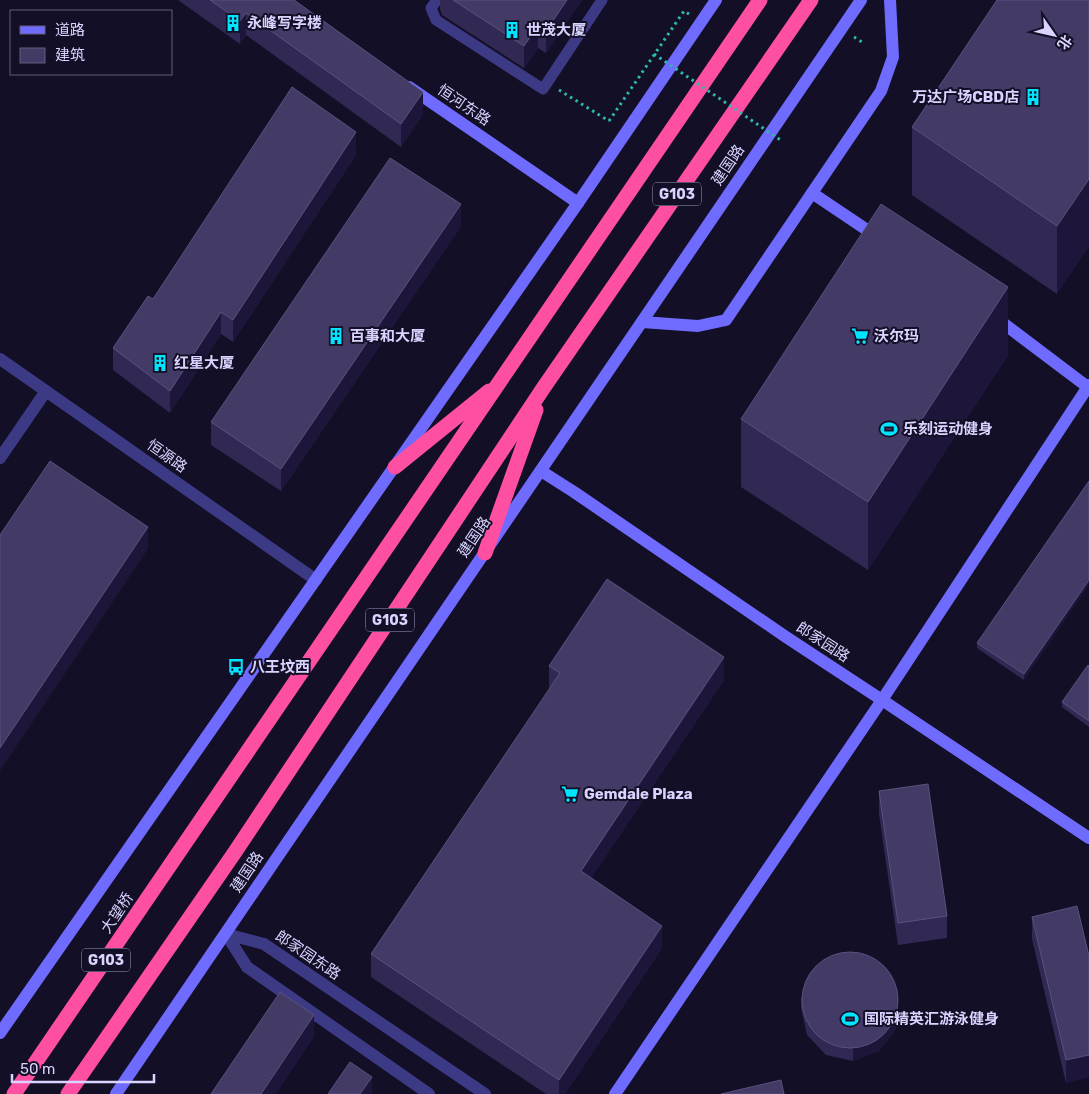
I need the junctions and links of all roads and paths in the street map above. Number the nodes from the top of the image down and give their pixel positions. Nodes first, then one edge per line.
1 (437, 0) edge
2 (602, 0) edge
3 (716, 0) edge
4 (760, 0) edge
5 (811, 0) edge
6 (861, 0) edge
7 (890, 0) edge
8 (684, 11) dead end
9 (654, 54) junction
10 (397, 79) edge
11 (547, 82) junction
12 (609, 121) junction
13 (627, 132) junction
14 (782, 140) dead end
15 (812, 193) junction
16 (578, 203) junction
17 (886, 242) edge
18 (984, 309) edge
19 (642, 322) junction
20 (0, 359) edge
21 (502, 380) junction
22 (1088, 386) edge
23 (544, 387) junction
24 (46, 391) junction
25 (0, 458) edge
26 (395, 467) junction
27 (541, 471) junction
28 (485, 553) junction
29 (316, 580) junction
30 (882, 700) junction
31 (1089, 838) edge
32 (226, 934) junction
33 (0, 1033) edge
34 (14, 1094) edge
35 (68, 1094) edge
36 (116, 1094) edge
37 (430, 1094) edge
38 (485, 1094) edge
39 (615, 1094) edge

1 - 11 lane
2 - 11 lane
3 - 13 street
4 - 21 highway, G103
5 - 23 highway, 建国路 / G103
6 - 19 street, 建国路
7 - 15 street
8 - 9 path
9 - 12 path
9 - 14 path, bridge
10 - 16 street, 恒河东路
11 - 12 path
12 - 13 path
13 - 16 street
15 - 17 street
15 - 19 street
16 - 26 street
18 - 22 street
19 - 27 street, 建国路
20 - 24 street, 恒源路
21 - 26 highway
21 - 34 highway, 大望桥 / G103
22 - 30 street
23 - 28 highway
23 - 35 highway, 建国路 / G103
24 - 25 street
24 - 29 street, 恒源路
26 - 29 street
27 - 28 street, 建国路
27 - 30 street, 郎家园路
28 - 32 street, 建国路
29 - 33 street
30 - 31 street, 郎家园路
30 - 39 street
32 - 36 street, 建国路
32 - 37 street
32 - 38 street, 郎家园东路

